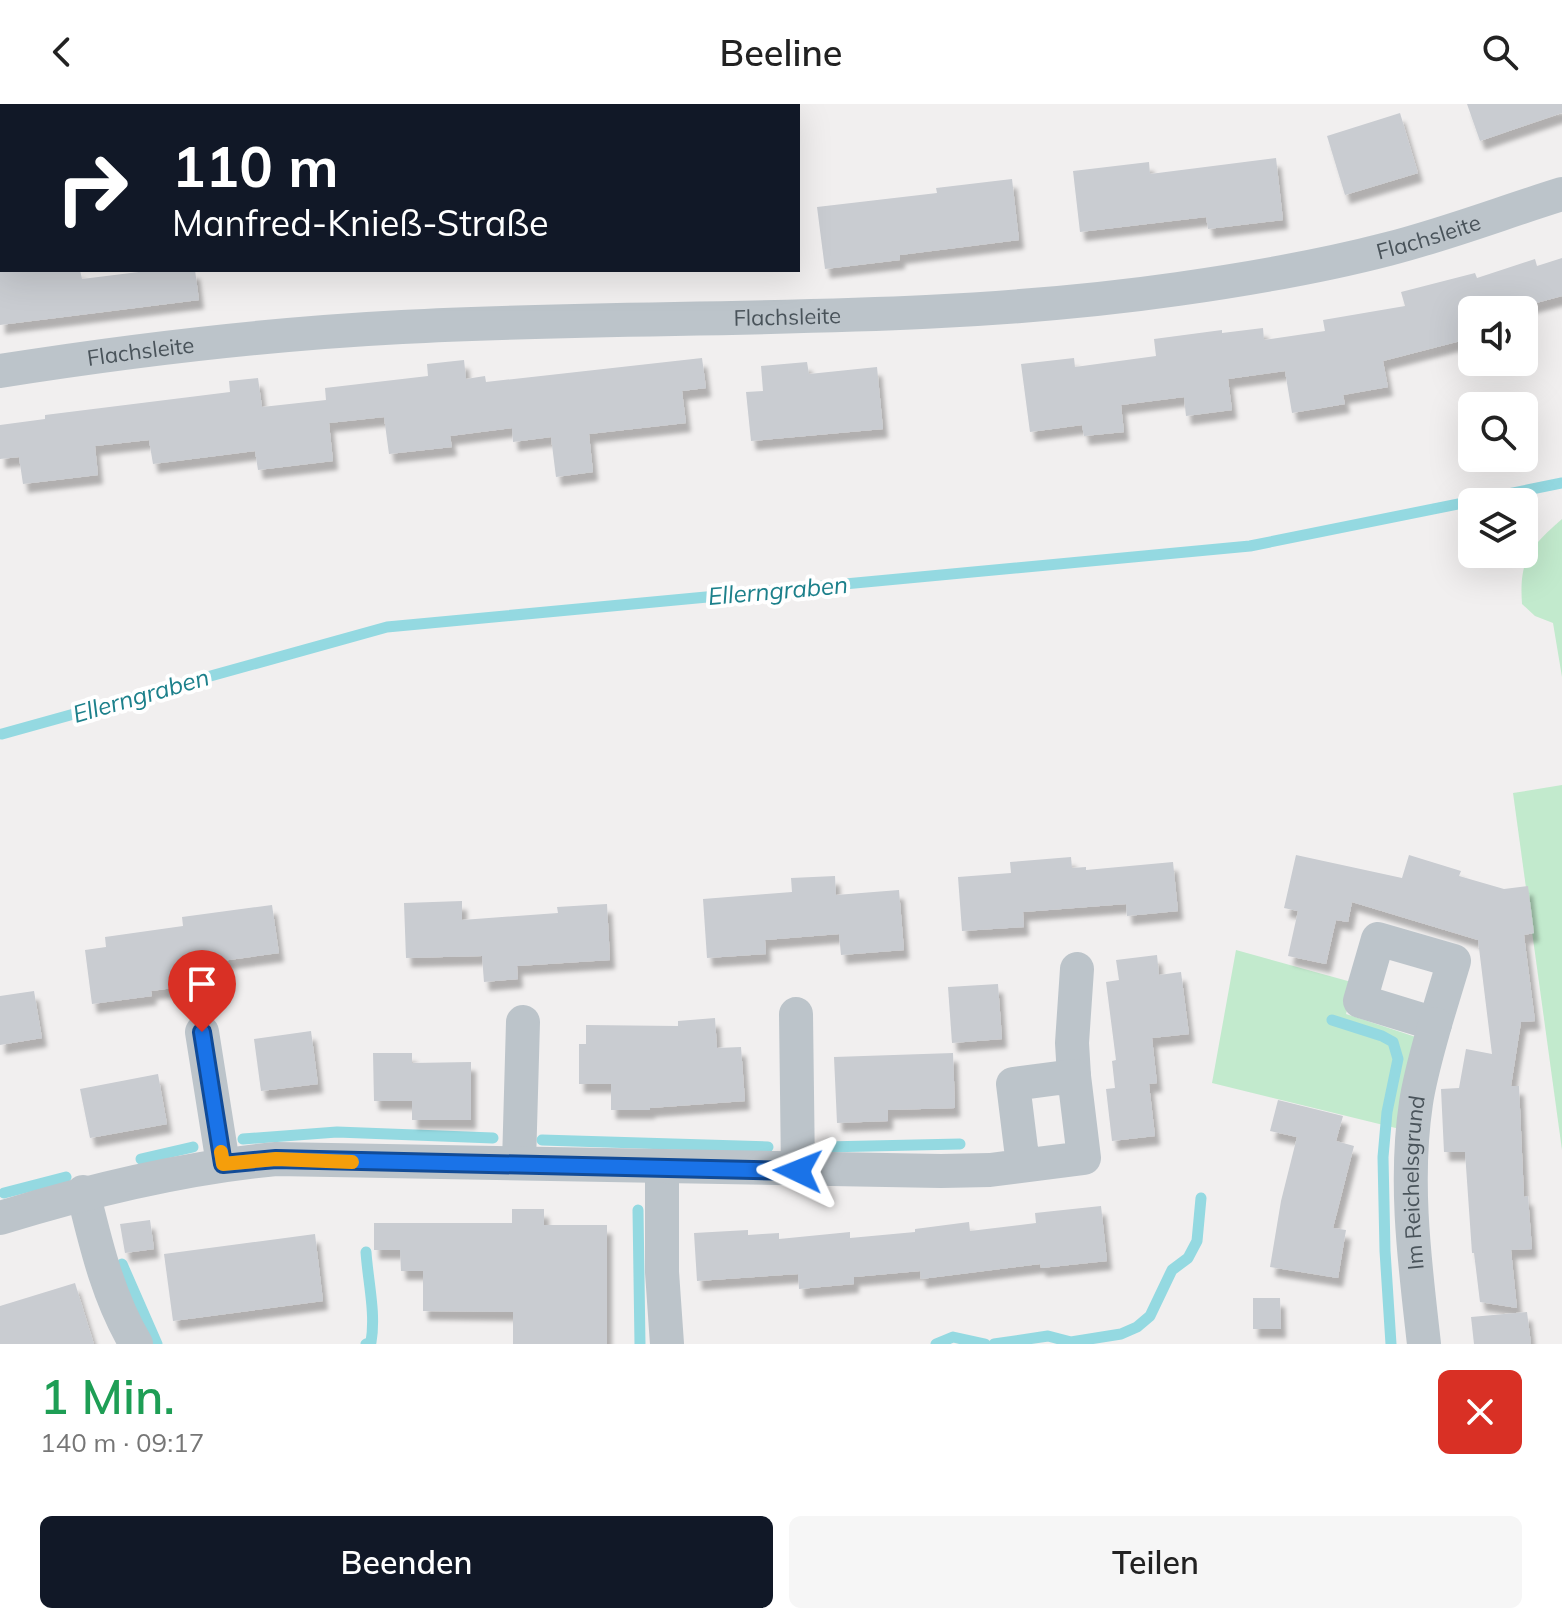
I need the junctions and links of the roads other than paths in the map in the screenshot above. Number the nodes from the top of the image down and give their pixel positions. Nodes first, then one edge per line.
1 (1562, 194) edge
2 (0, 371) edge
3 (1077, 969) dead end
4 (796, 1014) dead end
5 (523, 1022) dead end
6 (1435, 1024) dead end
7 (202, 1032) dead end
8 (1074, 1076) junction
9 (519, 1163) junction
10 (223, 1164) junction
11 (1023, 1165) junction
12 (662, 1166) junction
13 (798, 1171) junction
14 (83, 1192) junction
15 (0, 1218) edge
16 (136, 1344) edge
17 (667, 1344) edge
18 (1424, 1344) edge

1 - 2 street, Flachsleite
3 - 8 street
4 - 13 street
5 - 9 street
6 - 18 street, Im Reichelsgrund
7 - 10 street
8 - 11 street
8 - 11 street
9 - 10 street
9 - 12 street
10 - 14 street
11 - 13 street
12 - 13 street
12 - 17 street
14 - 15 street
14 - 16 street

